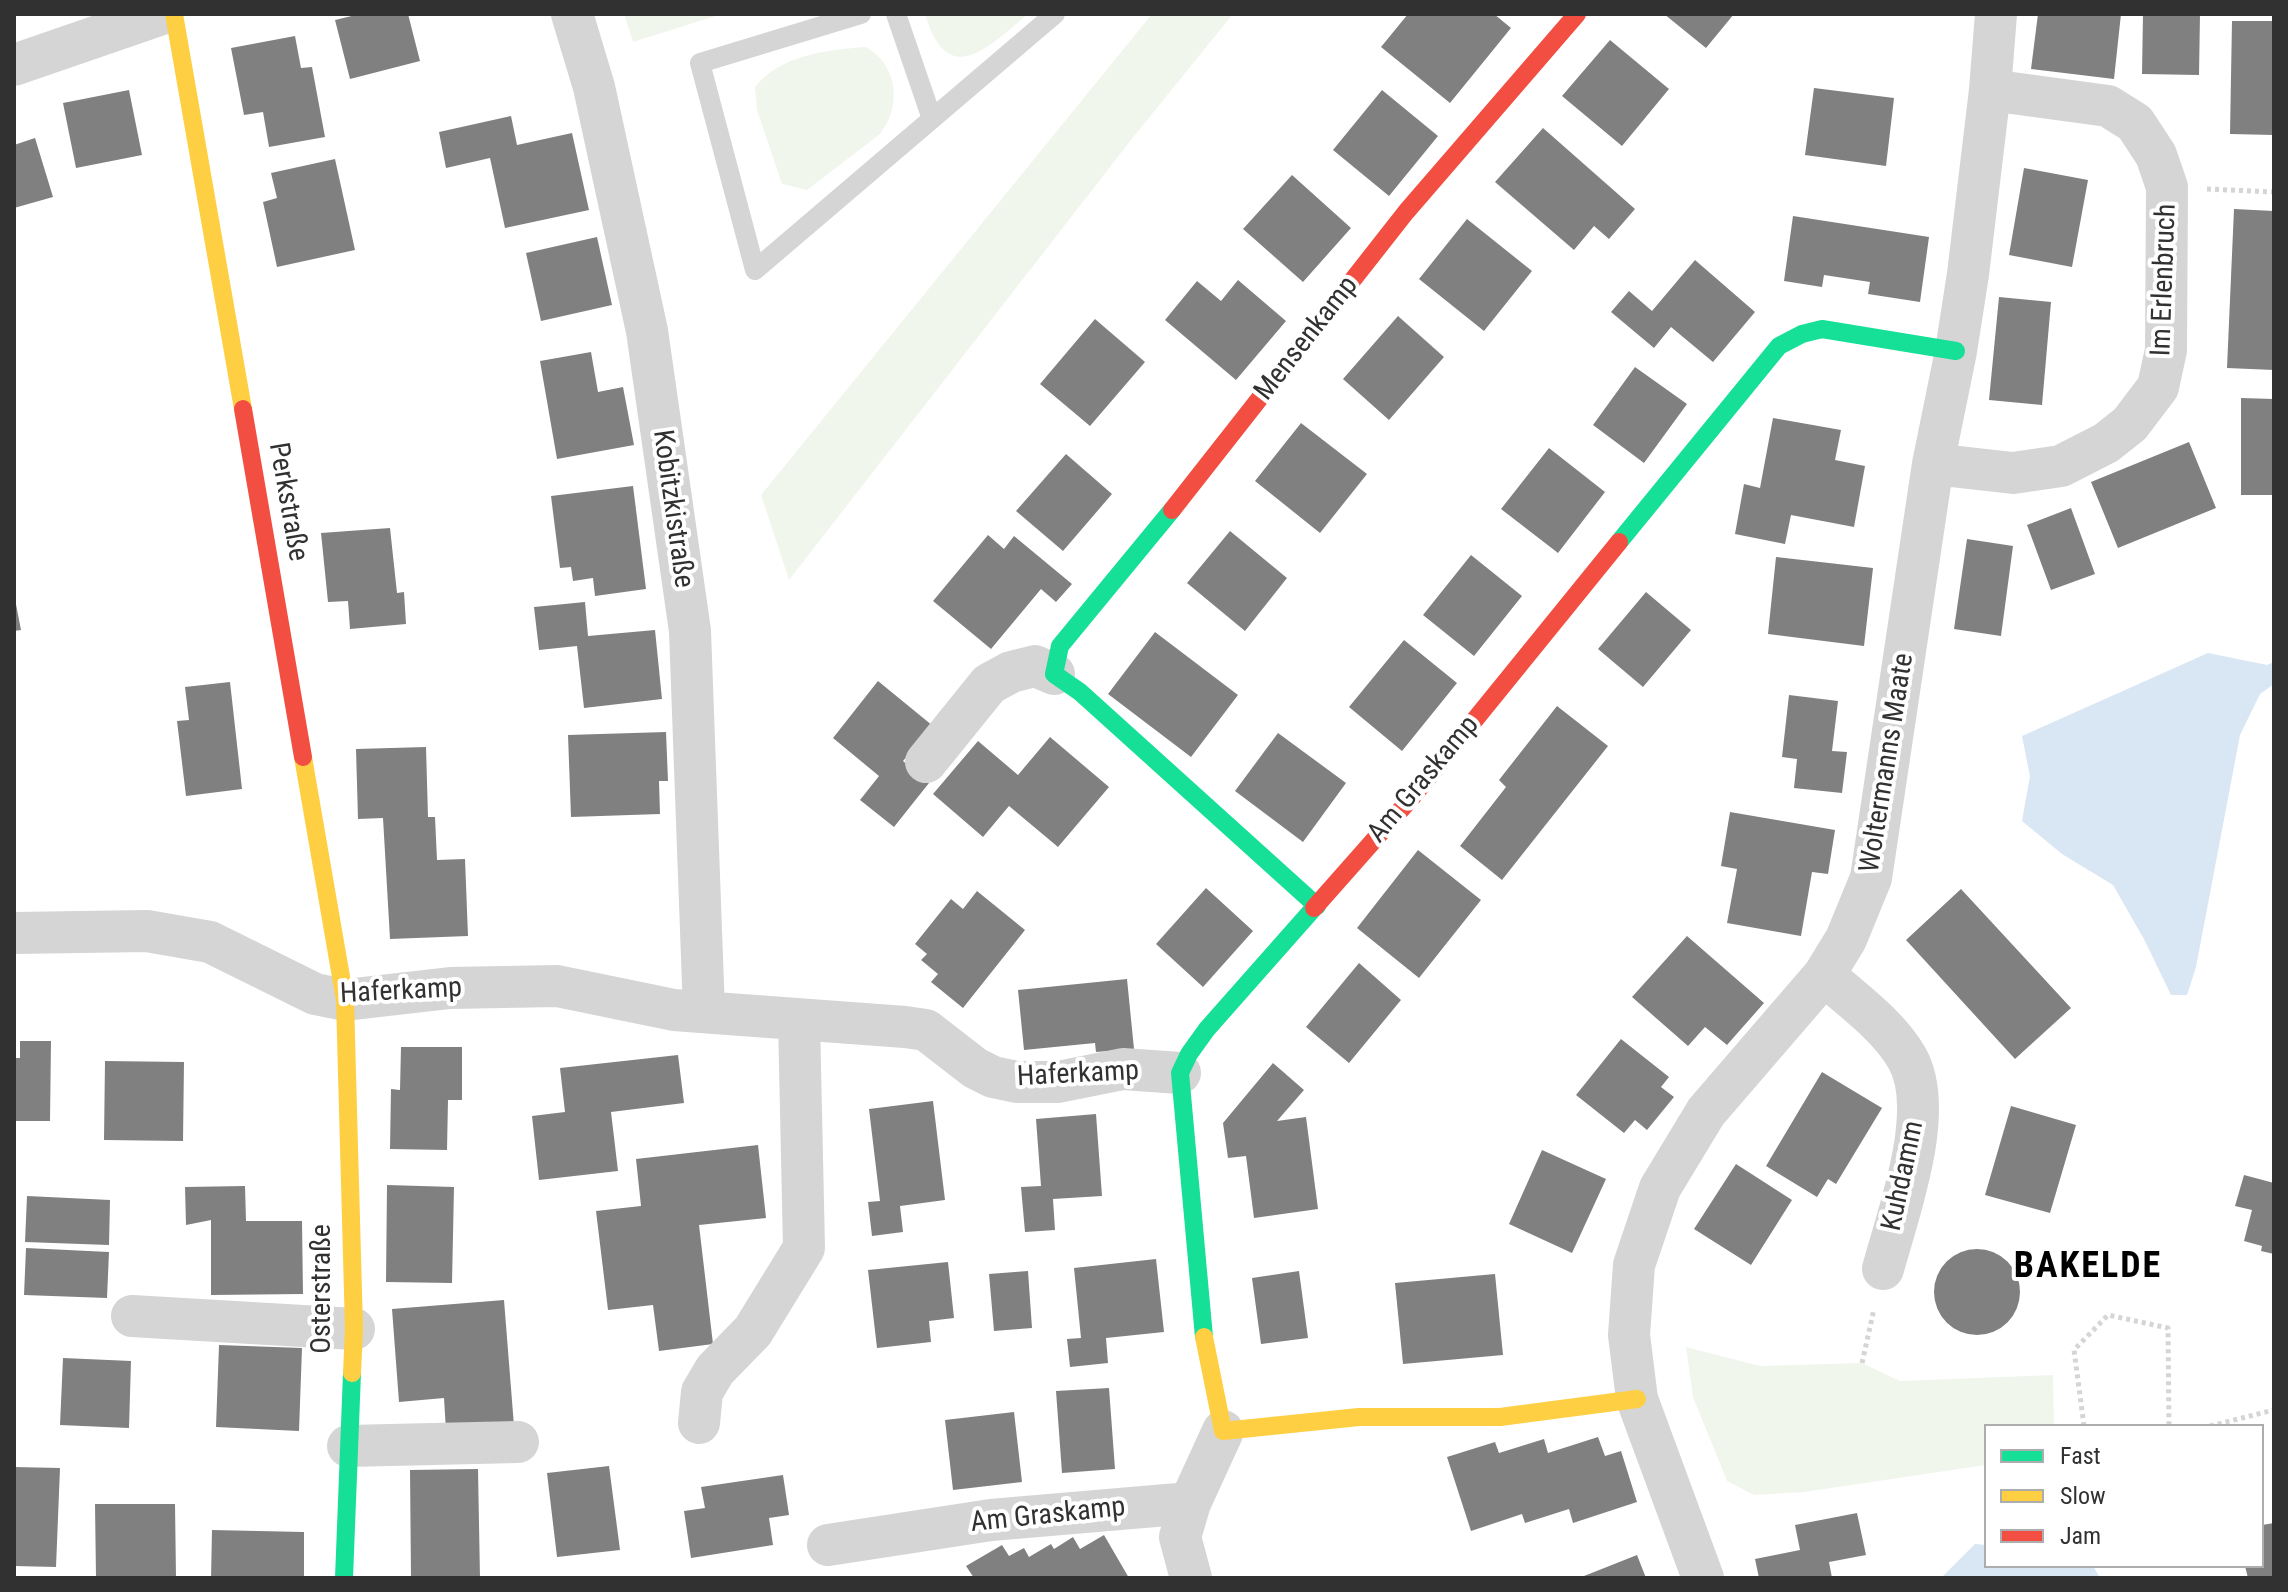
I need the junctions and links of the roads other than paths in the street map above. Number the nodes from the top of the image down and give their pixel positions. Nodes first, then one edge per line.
1 (162, 14) edge
2 (174, 14) edge
3 (572, 14) edge
4 (861, 14) edge
5 (896, 14) edge
6 (1055, 14) edge
7 (1577, 14) edge
8 (1996, 14) edge
9 (14, 65) edge
10 (1990, 90) junction
11 (932, 119) junction
12 (1956, 351) junction
13 (1933, 464) junction
14 (1054, 674) junction
15 (926, 762) dead end
16 (1317, 906) junction
17 (14, 933) edge
18 (1824, 975) junction
19 (345, 1000) junction
20 (704, 1012) junction
21 (799, 1020) junction
22 (1180, 1073) junction
23 (1883, 1269) road end
24 (132, 1316) dead end
25 (354, 1329) junction
26 (1637, 1399) junction
27 (699, 1423) dead end
28 (1223, 1431) junction
29 (518, 1442) dead end
30 (348, 1446) junction
31 (1190, 1503) junction
32 (828, 1545) dead end
33 (344, 1578) edge
34 (1191, 1578) edge
35 (1703, 1578) edge

1 - 9 street
2 - 19 street, Perkstraße
3 - 20 street, Kobitzkistraße
4 - 11 lane
5 - 11 lane
6 - 11 lane
7 - 14 street, Mensenkamp
8 - 10 street, Woltermanns Maate
10 - 12 street, Woltermanns Maate
10 - 13 street, Im Erlenbruch
12 - 13 street, Woltermanns Maate
12 - 16 street, Am Graskamp
13 - 18 street, Woltermanns Maate
14 - 15 street
14 - 16 street
16 - 22 street, Am Graskamp
17 - 19 street, Haferkamp
18 - 23 street, Kuhdamm
18 - 26 street, Woltermanns Maate
19 - 20 street, Haferkamp
19 - 25 street, Osterstraße
20 - 21 street, Haferkamp
21 - 22 street, Haferkamp
21 - 27 street
22 - 28 street
24 - 25 street
25 - 30 street, Osterstraße
26 - 28 street
26 - 35 street, Woltermanns Maate
28 - 31 street
29 - 30 street
30 - 33 street, Osterstraße
31 - 32 street, Am Graskamp
31 - 34 street

